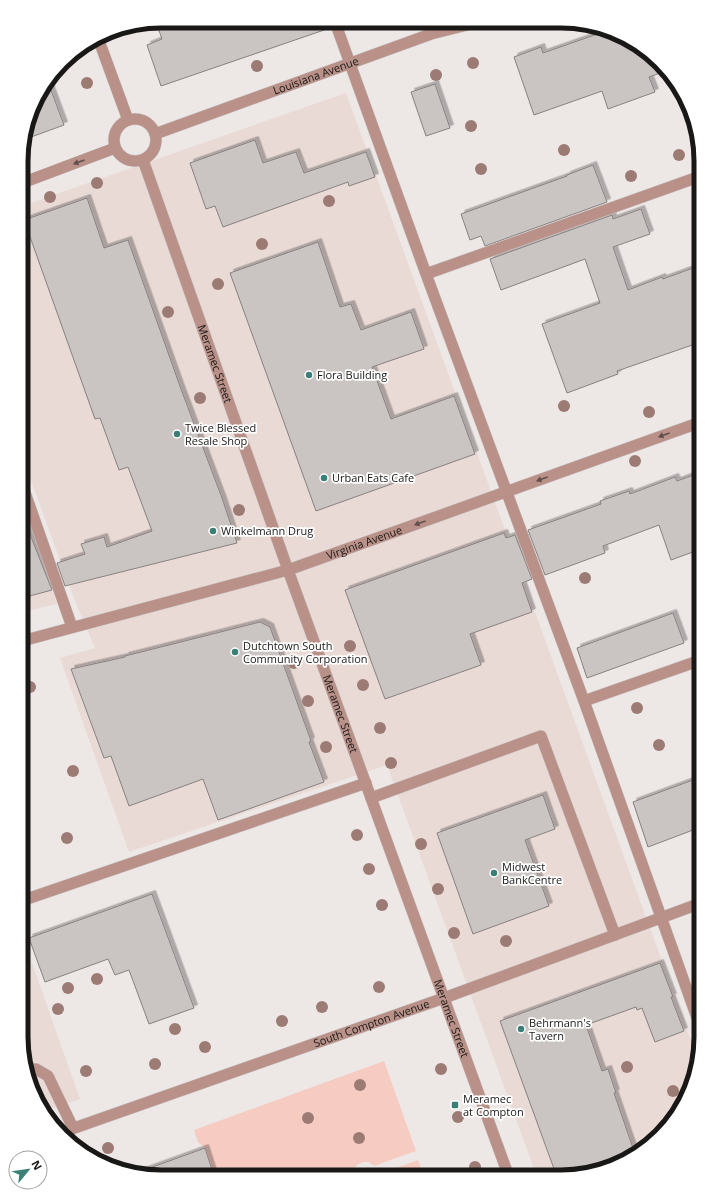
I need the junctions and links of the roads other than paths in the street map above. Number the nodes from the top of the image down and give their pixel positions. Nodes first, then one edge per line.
1 (337, 28) edge
2 (455, 28) edge
3 (100, 43) edge
4 (350, 63) junction
5 (128, 120) junction
6 (155, 134) junction
7 (116, 148) junction
8 (143, 160) junction
9 (694, 178) edge
10 (28, 181) edge
11 (426, 274) junction
12 (694, 425) edge
13 (506, 492) junction
14 (28, 501) edge
15 (288, 570) junction
16 (72, 627) junction
17 (28, 639) edge
18 (694, 662) edge
19 (584, 701) junction
20 (366, 784) junction
21 (371, 798) junction
22 (28, 899) edge
23 (694, 906) edge
24 (661, 918) junction
25 (615, 935) junction
26 (444, 998) junction
27 (694, 1009) edge
28 (33, 1069) edge
29 (68, 1130) edge
30 (506, 1170) edge

1 - 4 street
2 - 4 street, Louisiana Avenue
3 - 5 street
4 - 6 street, Louisiana Avenue
4 - 11 street
5 - 6 street
5 - 7 street
6 - 8 street
7 - 8 street
7 -> 10 street
8 - 15 street, Meramec Street
9 - 11 street
11 - 13 street
12 -> 13 street, Virginia Avenue
13 -> 15 street, Virginia Avenue
13 - 19 street
14 - 16 street
15 - 16 street, Virginia Avenue
15 - 20 street, Meramec Street
16 - 17 street, Virginia Avenue
18 - 19 street
19 - 24 street
20 - 21 street, Meramec Street
20 - 22 street
21 - 25 street
21 - 26 street, Meramec Street
23 - 24 street, South Compton Avenue
24 - 25 street, South Compton Avenue
24 - 27 street
25 - 26 street, South Compton Avenue
26 - 29 street, South Compton Avenue
26 - 30 street, Meramec Street
28 - 29 street

